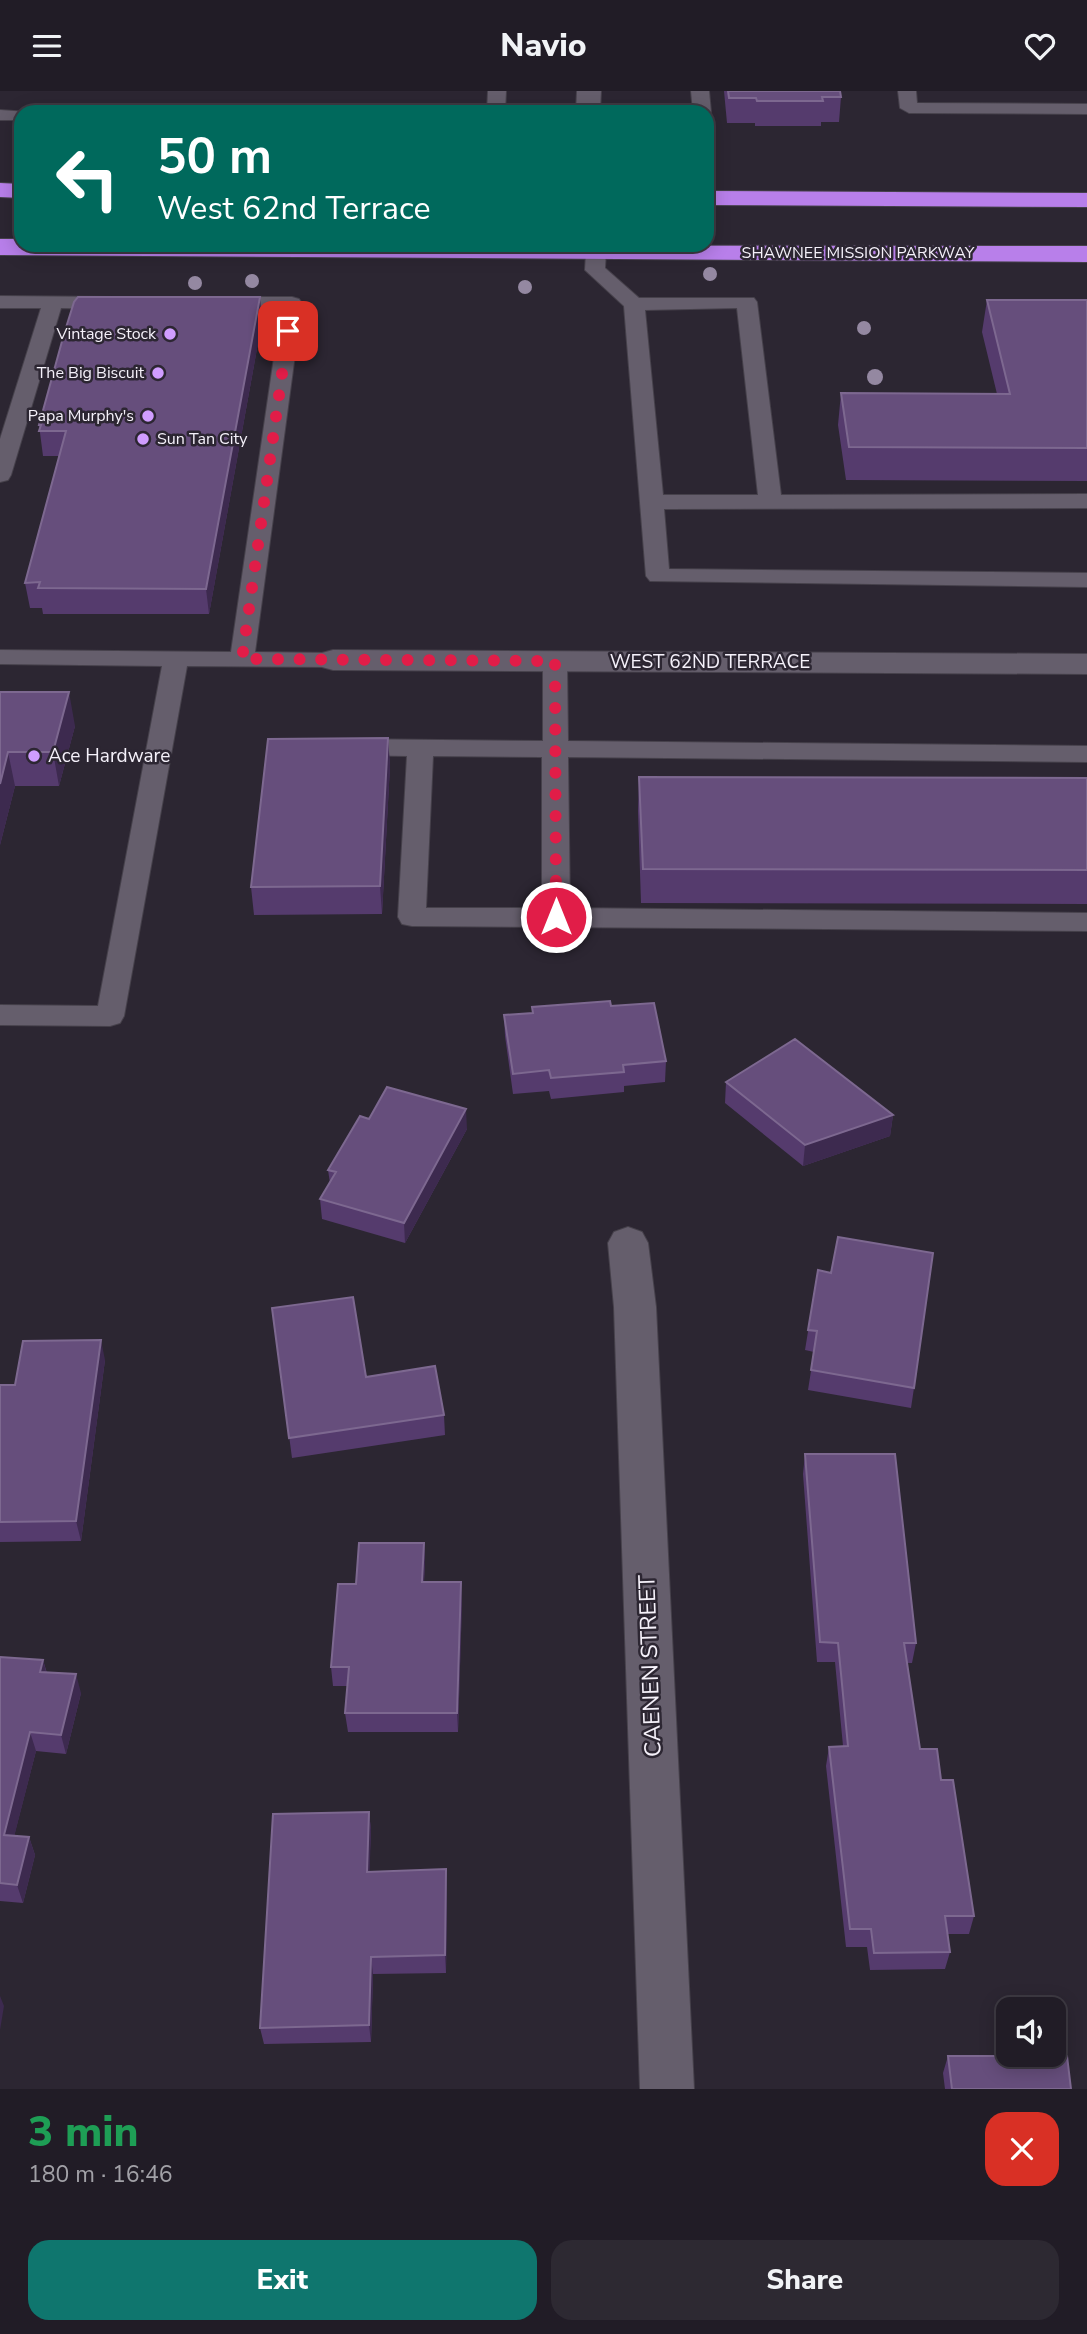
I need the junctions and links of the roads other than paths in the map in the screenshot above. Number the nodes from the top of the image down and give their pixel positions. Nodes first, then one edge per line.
1 (906, 91) edge
2 (1087, 109) edge
3 (714, 198) edge
4 (1087, 199) edge
5 (596, 252) joint
6 (1087, 254) edge
7 (0, 302) edge
8 (53, 302) junction
9 (133, 303) edge
10 (199, 303) edge
11 (634, 304) junction
12 (2, 465) edge
13 (1087, 501) edge
14 (652, 502) junction
15 (770, 502) junction
16 (1087, 580) edge
17 (0, 657) edge
18 (176, 659) junction
19 (242, 659) junction
20 (333, 660) joint
21 (555, 661) junction
22 (1087, 664) edge
23 (328, 747) edge
24 (420, 748) junction
25 (556, 748) junction
26 (1087, 754) edge
27 (556, 917) junction
28 (1087, 922) edge
29 (0, 1016) edge
30 (628, 1243) dead end
31 (667, 2089) edge

1 - 2 lane
3 - 4 highway
5 - 6 highway, SHAWNEE MISSION PARKWAY
5 - 11 lane
7 - 8 lane
8 - 9 lane
8 - 12 lane
10 - 19 lane
11 - 14 lane
11 - 15 lane
13 - 15 lane
14 - 15 lane
14 - 16 lane
17 - 18 lane
18 - 19 lane
18 - 29 lane
19 - 20 lane
20 - 21 street, WEST 62ND TERRACE
21 - 22 street, WEST 62ND TERRACE
21 - 25 lane
23 - 24 lane
24 - 25 lane
24 - 27 lane
25 - 26 lane
25 - 27 lane
27 - 28 lane
30 - 31 street, CAENEN STREET

